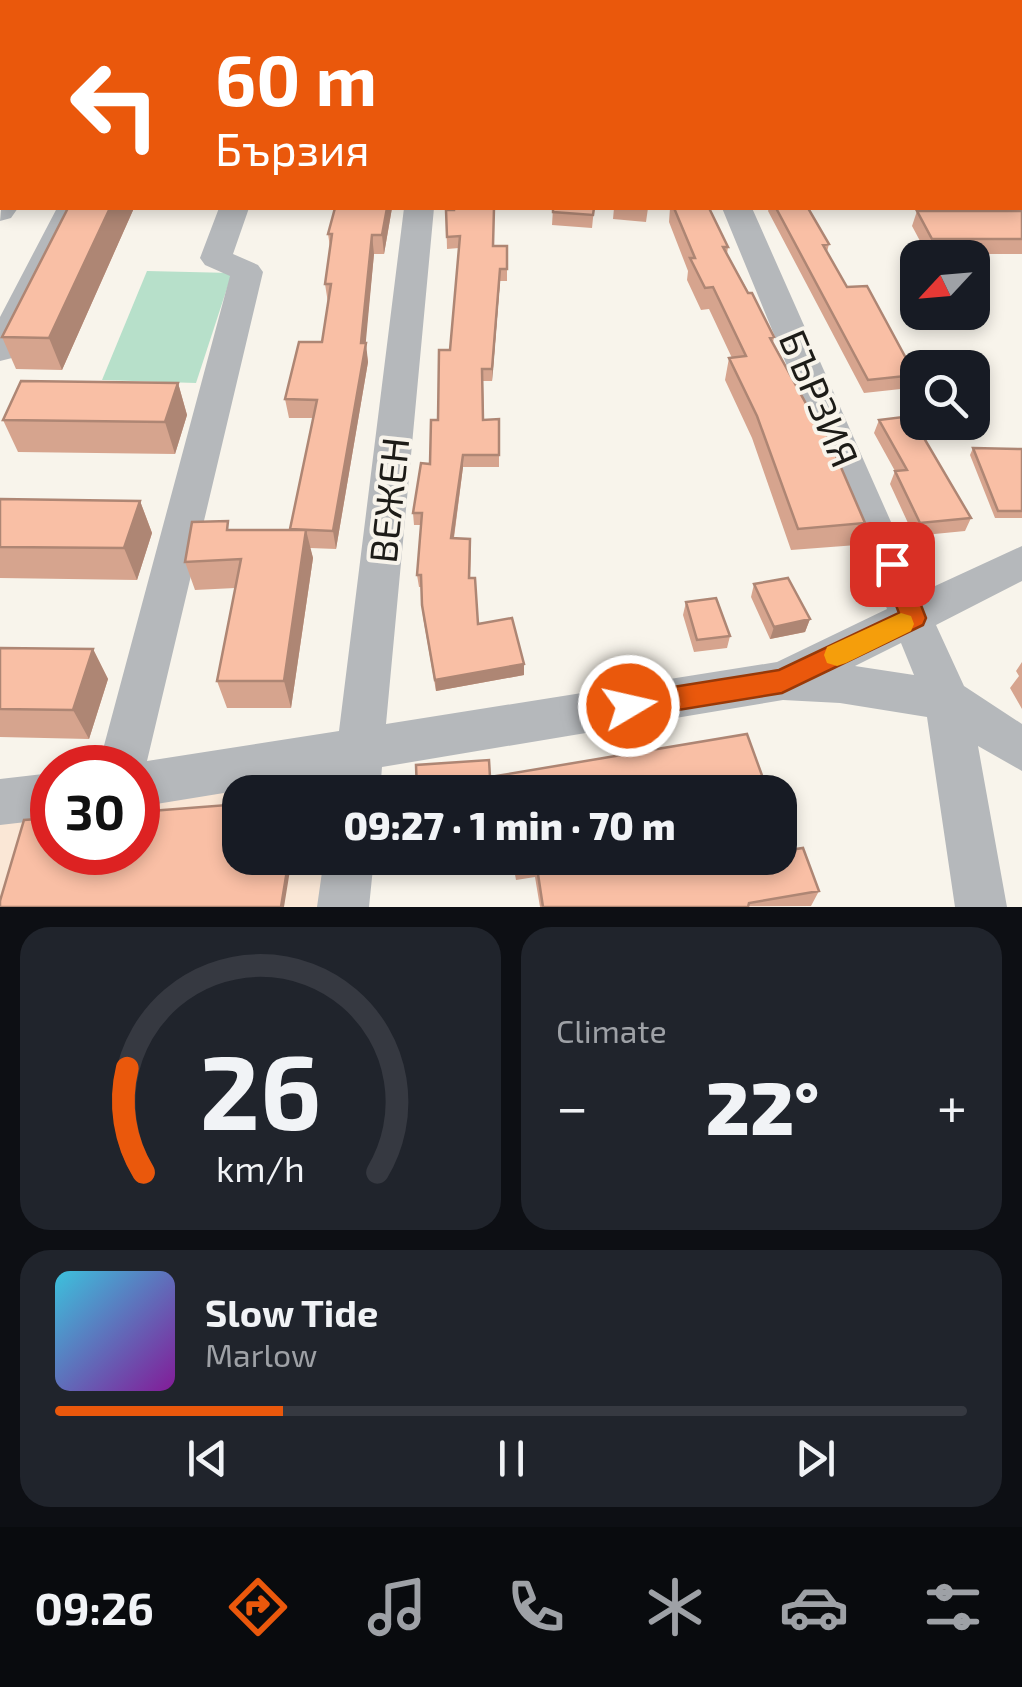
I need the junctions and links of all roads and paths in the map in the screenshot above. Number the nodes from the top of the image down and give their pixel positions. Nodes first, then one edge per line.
1 (71, 210) edge
2 (233, 210) edge
3 (419, 210) edge
4 (739, 210) edge
5 (0, 350) edge
6 (1022, 562) edge
7 (914, 618) junction
8 (782, 681) junction
9 (947, 700) junction
10 (128, 745) edge
11 (1022, 750) edge
12 (358, 771) edge
13 (160, 783) edge
14 (30, 799) edge
15 (0, 802) edge
16 (347, 875) edge
17 (343, 907) edge
18 (982, 907) edge

1 - 5 street
2 - 10 street
3 - 12 street, ВЕЖЕН
4 - 7 street, БЪРЗИЯ
6 - 7 street
7 - 8 street
7 - 9 street, БЪРЗИЯ
8 - 9 street
8 - 12 street
9 - 11 street
9 - 18 street, БЪРЗИЯ
12 - 13 street
14 - 15 street
16 - 17 street

